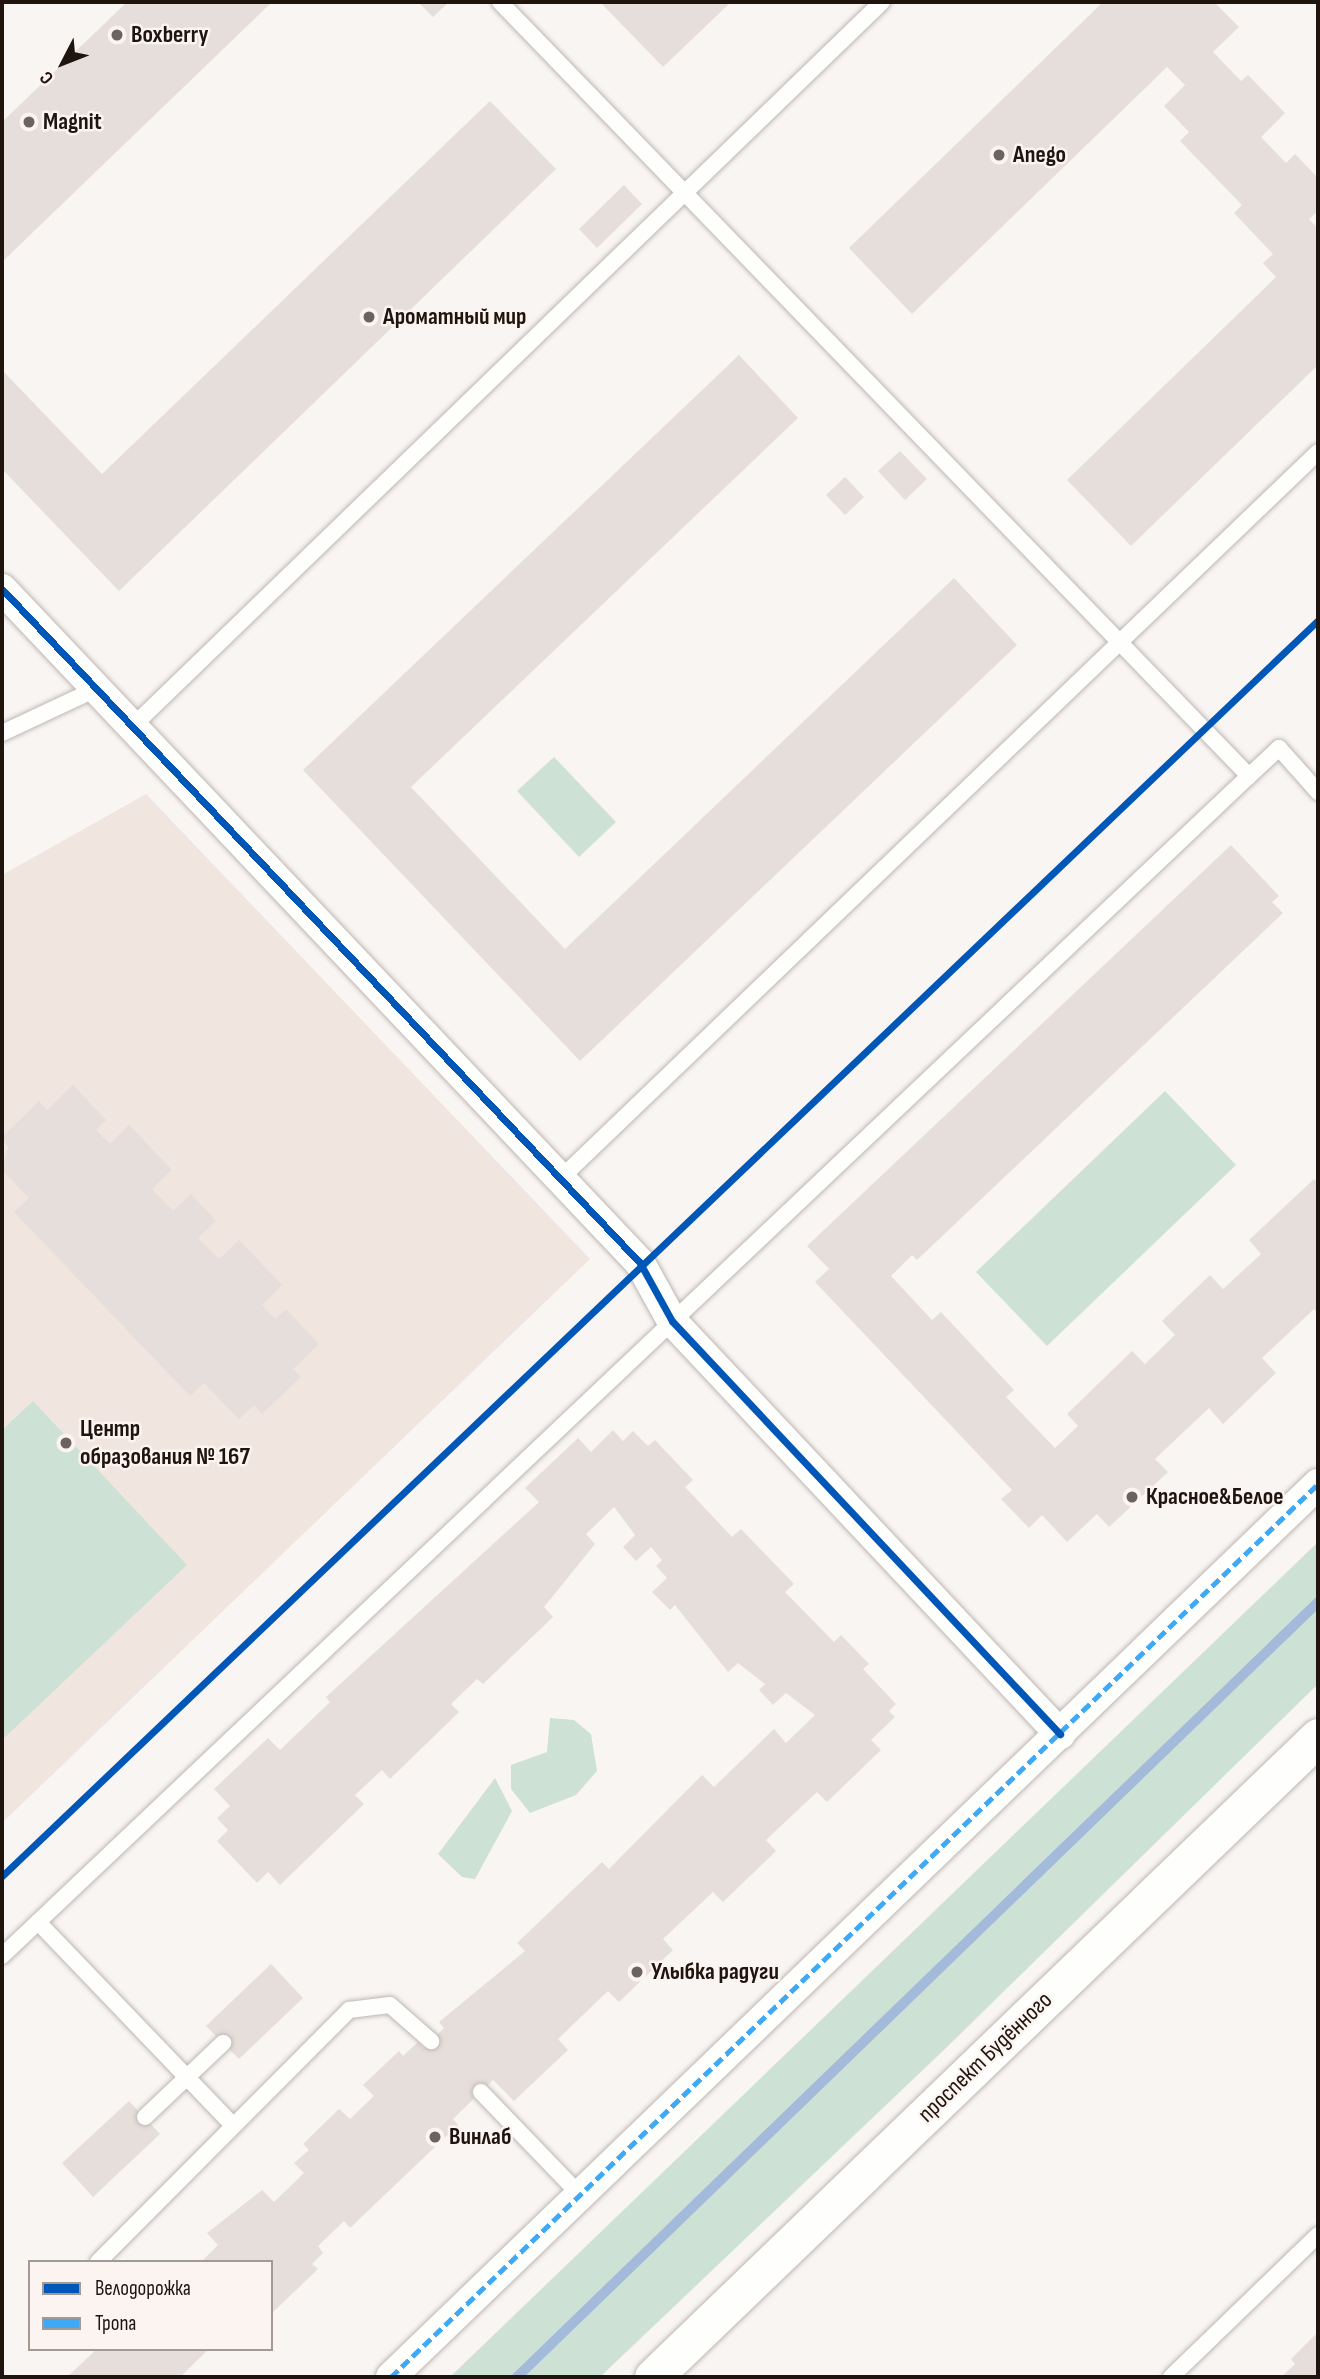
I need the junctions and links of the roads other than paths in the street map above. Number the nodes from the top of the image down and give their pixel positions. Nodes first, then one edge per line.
1 (500, 2) edge
2 (882, 2) edge
3 (684, 198) junction
4 (1318, 452) edge
5 (2, 589) edge
6 (1119, 643) junction
7 (96, 689) junction
8 (132, 727) junction
9 (2, 733) edge
10 (1249, 776) junction
11 (1318, 792) edge
12 (560, 1179) junction
13 (672, 1321) junction
14 (1318, 1484) edge
15 (1060, 1734) junction
16 (1318, 1737) edge
17 (38, 1922) junction
18 (2, 1956) edge
19 (431, 2041) dead end
20 (223, 2043) dead end
21 (186, 2077) junction
22 (481, 2092) dead end
23 (145, 2117) dead end
24 (232, 2124) junction
25 (579, 2195) junction
26 (1318, 2235) edge
27 (100, 2260) edge
28 (391, 2377) edge
29 (653, 2377) edge
30 (1171, 2377) edge

1 - 3 lane
2 - 3 lane
3 - 6 lane
3 - 8 lane
4 - 6 lane
5 - 7 street
6 - 10 lane
6 - 12 lane
7 - 8 street
7 - 9 lane
8 - 12 street
10 - 11 lane
10 - 13 lane
12 - 13 street
13 - 15 street
13 - 17 lane
14 - 15 street
15 - 25 street
16 - 29 street, проспект Будённого
17 - 18 lane
17 - 21 lane
19 - 24 lane
20 - 21 lane
21 - 23 lane
21 - 24 lane
22 - 25 lane
24 - 27 lane
25 - 28 street
26 - 30 lane

